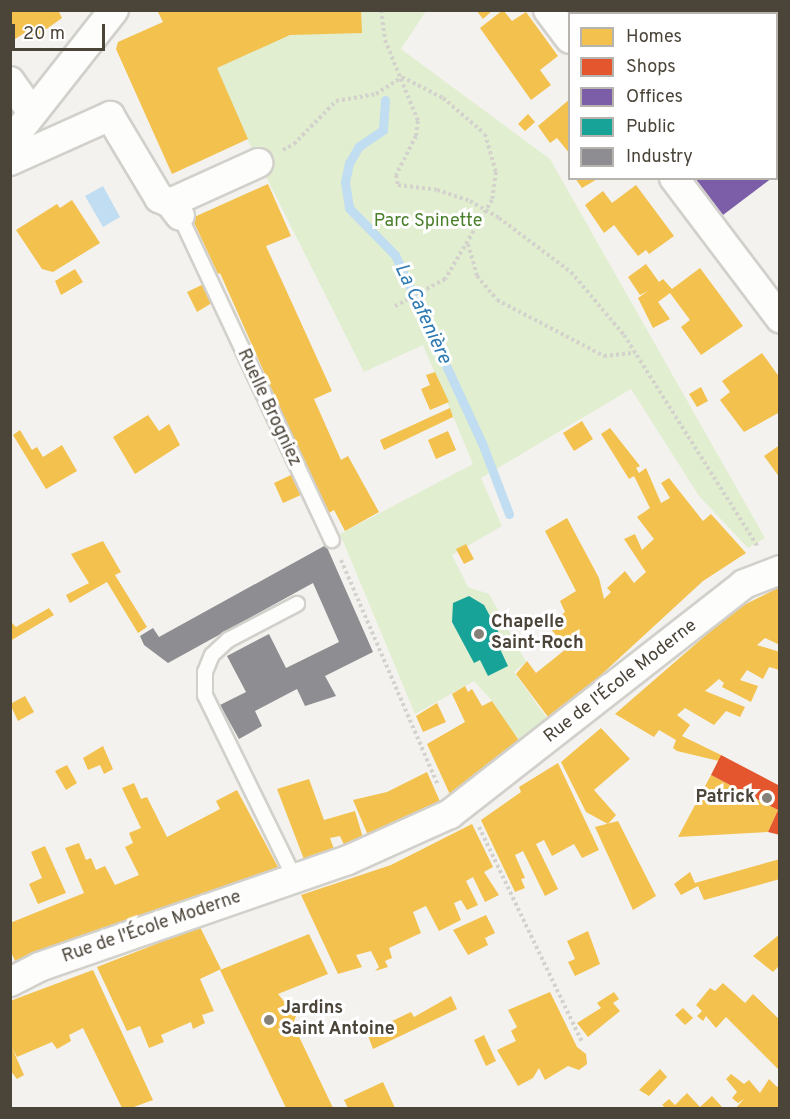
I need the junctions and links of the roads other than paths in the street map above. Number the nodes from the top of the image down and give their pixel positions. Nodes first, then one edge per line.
1 (114, 10) edge
2 (548, 10) edge
3 (568, 36) edge
4 (10, 81) edge
5 (32, 112) junction
6 (10, 142) edge
7 (10, 161) edge
8 (258, 162) road end
9 (676, 180) edge
10 (175, 209) junction
11 (780, 318) edge
12 (332, 540) road end
13 (775, 571) edge
14 (297, 604) dead end
15 (295, 879) junction
16 (10, 982) edge

1 - 5 street
2 - 3 street
4 - 5 street
5 - 6 street
7 - 10 street, Ruelle Brogniez
8 - 10 street
9 - 11 street
10 - 12 lane, Ruelle Brogniez
13 - 15 street, Rue de l'École Moderne
14 - 15 lane
15 - 16 street, Rue de l'École Moderne

